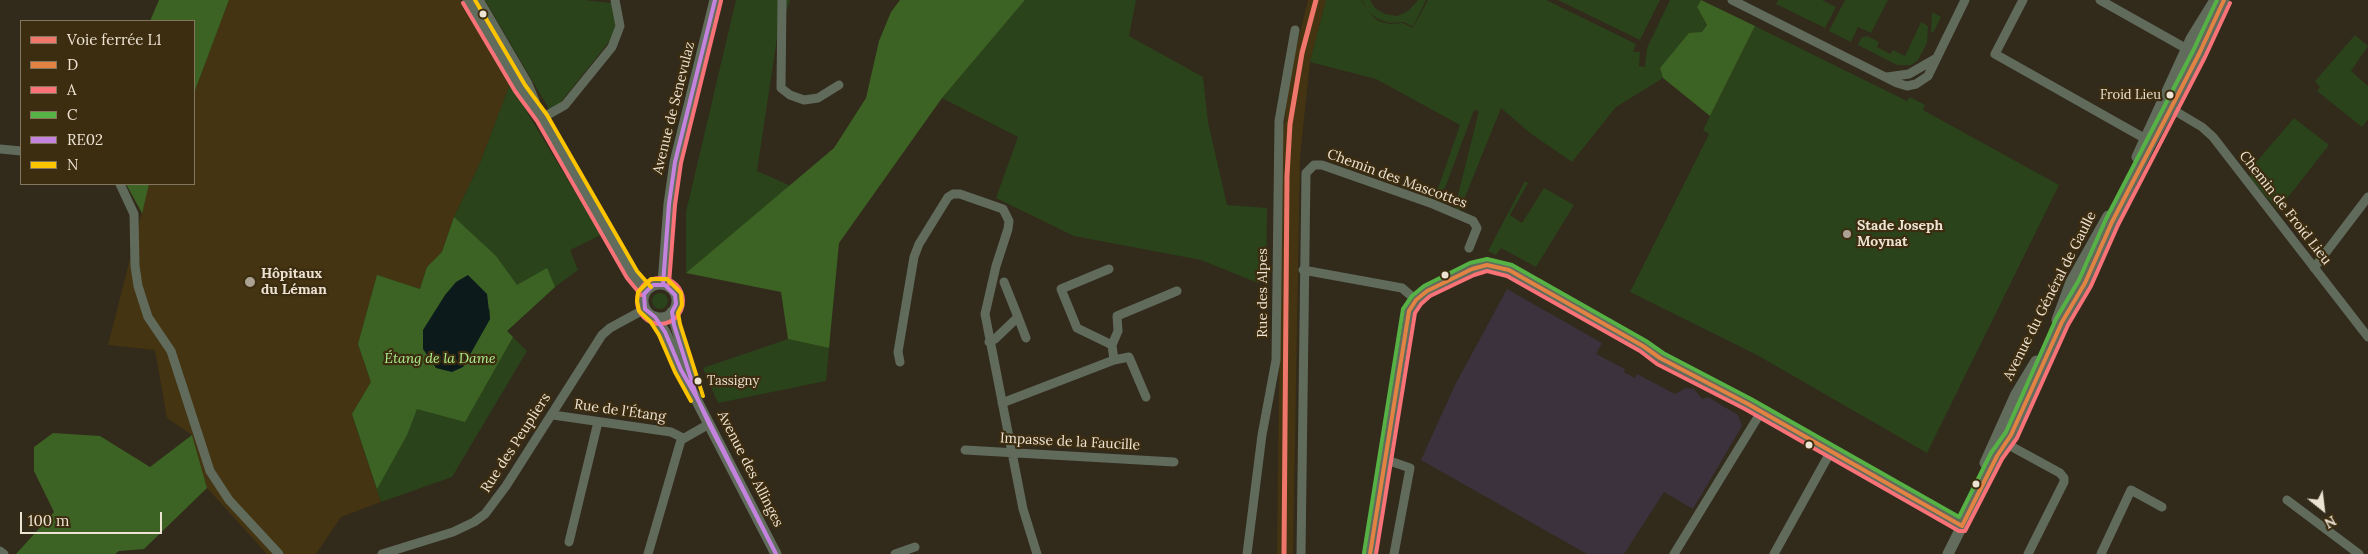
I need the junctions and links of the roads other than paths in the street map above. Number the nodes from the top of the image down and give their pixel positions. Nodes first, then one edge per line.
1 (468, 0) edge
2 (478, 0) edge
3 (615, 0) edge
4 (715, 0) edge
5 (782, 0) edge
6 (1732, 0) edge
7 (1966, 0) edge
8 (2023, 0) edge
9 (2100, 0) edge
10 (2215, 0) edge
11 (2224, 0) edge
12 (1295, 30) dead end
13 (2195, 33) junction
14 (2207, 38) junction
15 (2187, 49) junction
16 (2199, 54) junction
17 (1937, 57) junction
18 (1905, 75) junction
19 (1885, 77) junction
20 (839, 85) dead end
21 (1907, 86) junction
22 (2166, 106) junction
23 (542, 118) junction
24 (2144, 138) junction
25 (0, 149) edge
26 (20, 151) edge
27 (120, 185) edge
28 (2368, 197) edge
29 (1469, 248) dead end
30 (2084, 257) junction
31 (2096, 263) junction
32 (2314, 268) junction
33 (1109, 269) dead end
34 (1303, 270) junction
35 (2075, 273) junction
36 (2087, 279) junction
37 (1004, 282) dead end
38 (663, 284) junction
39 (646, 291) junction
40 (1177, 292) dead end
41 (1416, 300) junction
42 (645, 309) junction
43 (672, 312) junction
44 (655, 317) junction
45 (1018, 317) junction
46 (2366, 331) edge
47 (1026, 338) dead end
48 (989, 342) junction
49 (1112, 346) junction
50 (1114, 360) junction
51 (900, 362) dead end
52 (1146, 397) dead end
53 (697, 398) junction
54 (2013, 400) junction
55 (1002, 403) junction
56 (2025, 406) junction
57 (1761, 412) junction
58 (552, 415) junction
59 (2004, 418) junction
60 (598, 422) junction
61 (709, 424) junction
62 (2016, 424) junction
63 (683, 438) junction
64 (2005, 443) junction
65 (964, 450) dead end
66 (1012, 451) junction
67 (1831, 452) junction
68 (1384, 459) junction
69 (1174, 462) dead end
70 (2287, 500) dead end
71 (2162, 507) dead end
72 (1959, 524) junction
73 (569, 542) dead end
74 (915, 547) dead end
75 (0, 551) edge
76 (276, 551) edge
77 (4, 554) edge
78 (382, 554) edge
79 (648, 554) edge
80 (776, 554) edge
81 (895, 554) edge
82 (1037, 554) edge
83 (1246, 554) edge
84 (1301, 554) edge
85 (1370, 554) edge
86 (1394, 554) edge
87 (1674, 554) edge
88 (1774, 554) edge
89 (1940, 554) edge
90 (1948, 554) edge
91 (2028, 554) edge
92 (2101, 554) edge
93 (2359, 554) edge

1 - 23 main road
2 - 23 main road
3 - 23 street
4 - 38 main road, Avenue de Senevulaz
5 - 20 street
6 - 19 street
7 - 17 street
8 - 24 street
9 - 15 street
10 - 13 main road, Avenue du Général de Gaulle
11 - 14 main road, Avenue du Général de Gaulle
12 - 83 street, Rue des Alpes
13 - 14 main road
13 - 15 main road, Avenue du Général de Gaulle
14 - 16 main road, Avenue du Général de Gaulle
15 - 16 main road
15 - 22 main road, Avenue du Général de Gaulle
16 - 22 main road, Avenue du Général de Gaulle
17 - 18 street
17 - 21 street
18 - 19 street
18 - 21 street
19 - 21 street
22 - 24 main road, Avenue du Général de Gaulle
22 - 31 main road, Avenue du Général de Gaulle
22 - 32 street, Chemin de Froid Lieu
23 - 39 main road
24 - 30 main road, Avenue du Général de Gaulle
25 - 26 street
27 - 76 street
28 - 32 street
29 - 34 street, Chemin des Mascottes
30 - 31 main road
30 - 35 main road, Avenue du Général de Gaulle
31 - 36 main road, Avenue du Général de Gaulle
32 - 46 street, Chemin de Froid Lieu
33 - 49 street
34 - 41 street
34 - 84 street, Chemin des Mascottes
35 - 36 main road
35 - 54 main road, Avenue du Général de Gaulle
36 - 56 main road, Avenue du Général de Gaulle
37 - 45 street
38 - 39 main road
38 - 43 main road
39 - 42 main road
40 - 49 street
41 - 57 street
41 - 68 street
42 - 44 main road
42 - 58 street, Rue des Peupliers
43 - 44 main road
43 - 53 main road, Avenue des Allinges
44 - 53 main road, Avenue des Allinges
45 - 47 street
45 - 48 street
48 - 51 street
48 - 55 street
49 - 50 street
50 - 52 street
50 - 55 street
53 - 61 main road, Avenue des Allinges
54 - 56 main road
54 - 59 main road, Avenue du Général de Gaulle
55 - 66 street
56 - 62 main road, Avenue du Général de Gaulle
57 - 67 street
57 - 87 street
58 - 60 street, Rue de l'Étang
58 - 78 street, Rue des Peupliers
59 - 62 main road
59 - 72 main road, Avenue du Général de Gaulle
60 - 63 street, Rue de l'Étang
60 - 73 street
61 - 63 street
61 - 80 main road, Avenue des Allinges
62 - 64 main road, Avenue du Général de Gaulle
63 - 79 street
64 - 72 main road, Avenue du Général de Gaulle
64 - 91 street
65 - 66 street, Impasse de la Faucille
66 - 69 street, Impasse de la Faucille
66 - 82 street
67 - 72 street
67 - 88 street
68 - 85 street
68 - 86 street
70 - 93 street
71 - 92 street
72 - 89 main road, Avenue du Général de Gaulle
72 - 90 main road, Avenue du Général de Gaulle
74 - 81 street
75 - 77 street

